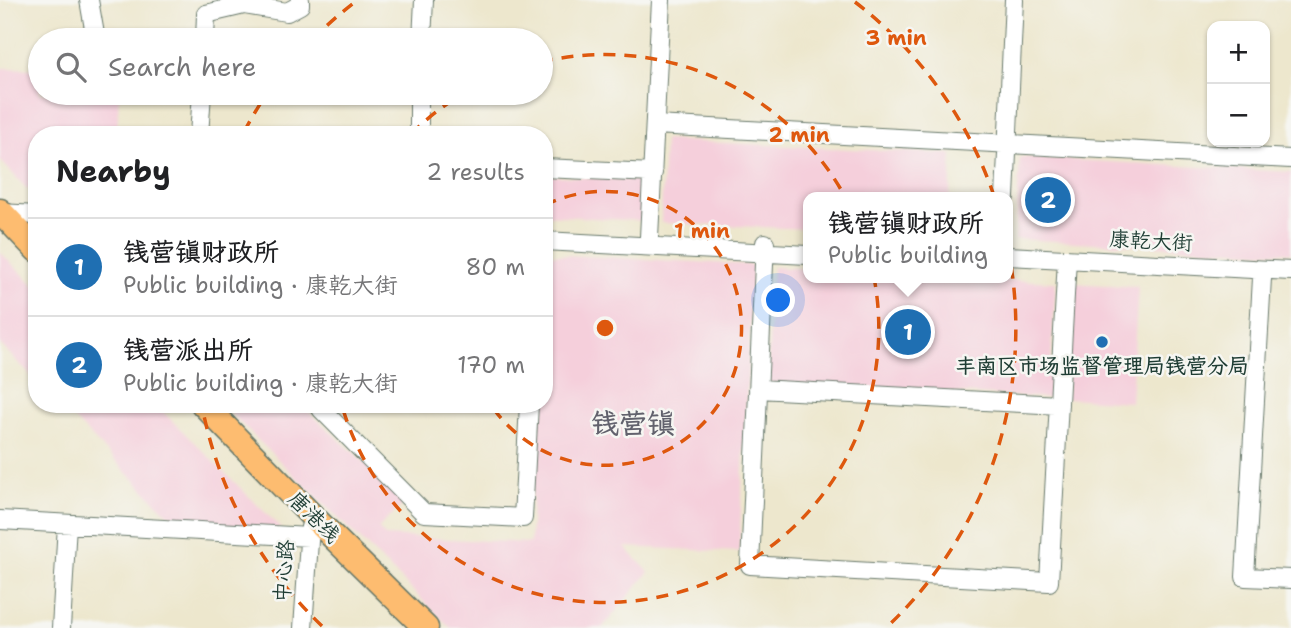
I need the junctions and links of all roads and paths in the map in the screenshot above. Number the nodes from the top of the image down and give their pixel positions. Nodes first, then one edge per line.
1 (89, 0) edge
2 (300, 0) edge
3 (424, 0) edge
4 (661, 0) edge
5 (1014, 0) edge
6 (94, 28) edge
7 (205, 28) edge
8 (423, 28) edge
9 (201, 105) edge
10 (419, 105) edge
11 (654, 125) junction
12 (200, 126) edge
13 (419, 126) edge
14 (1007, 144) junction
15 (1291, 159) edge
16 (553, 168) edge
17 (653, 173) junction
18 (1005, 192) edge
19 (12, 210) edge
20 (28, 225) edge
21 (553, 232) edge
22 (28, 236) edge
23 (649, 237) junction
24 (553, 242) edge
25 (803, 246) edge
26 (764, 248) junction
27 (803, 254) edge
28 (1013, 257) edge
29 (1066, 264) junction
30 (1013, 265) edge
31 (1291, 271) edge
32 (1262, 278) junction
33 (1291, 280) edge
34 (758, 390) junction
35 (1059, 405) junction
36 (194, 413) edge
37 (211, 413) edge
38 (325, 413) edge
39 (529, 413) edge
40 (0, 520) edge
41 (67, 524) junction
42 (310, 529) junction
43 (1291, 579) edge
44 (61, 628) edge
45 (303, 628) edge
46 (408, 628) edge
47 (426, 628) edge

1 - 6 street
2 - 7 street
3 - 8 street
4 - 11 street
5 - 14 street
9 - 12 street
10 - 13 street
11 - 14 street
11 - 17 street
14 - 15 street
14 - 18 street
16 - 17 street
17 - 23 street
19 - 20 highway
19 - 22 highway
21 - 23 street
23 - 26 street
24 - 26 street
25 - 26 street
26 - 27 street
26 - 34 street
28 - 29 street, 康乾大街
29 - 30 street, 康乾大街
29 - 31 street, 康乾大街
29 - 32 street, 康乾大街
29 - 35 street
32 - 33 street, 康乾大街
32 - 43 street
34 - 35 street
34 - 35 street
36 - 42 highway, 唐港线
37 - 42 highway, 唐港线
38 - 39 street
40 - 41 street
41 - 42 street
41 - 44 street
42 - 45 street, 中心路
42 - 46 highway, 唐港线
42 - 47 highway, 唐港线

